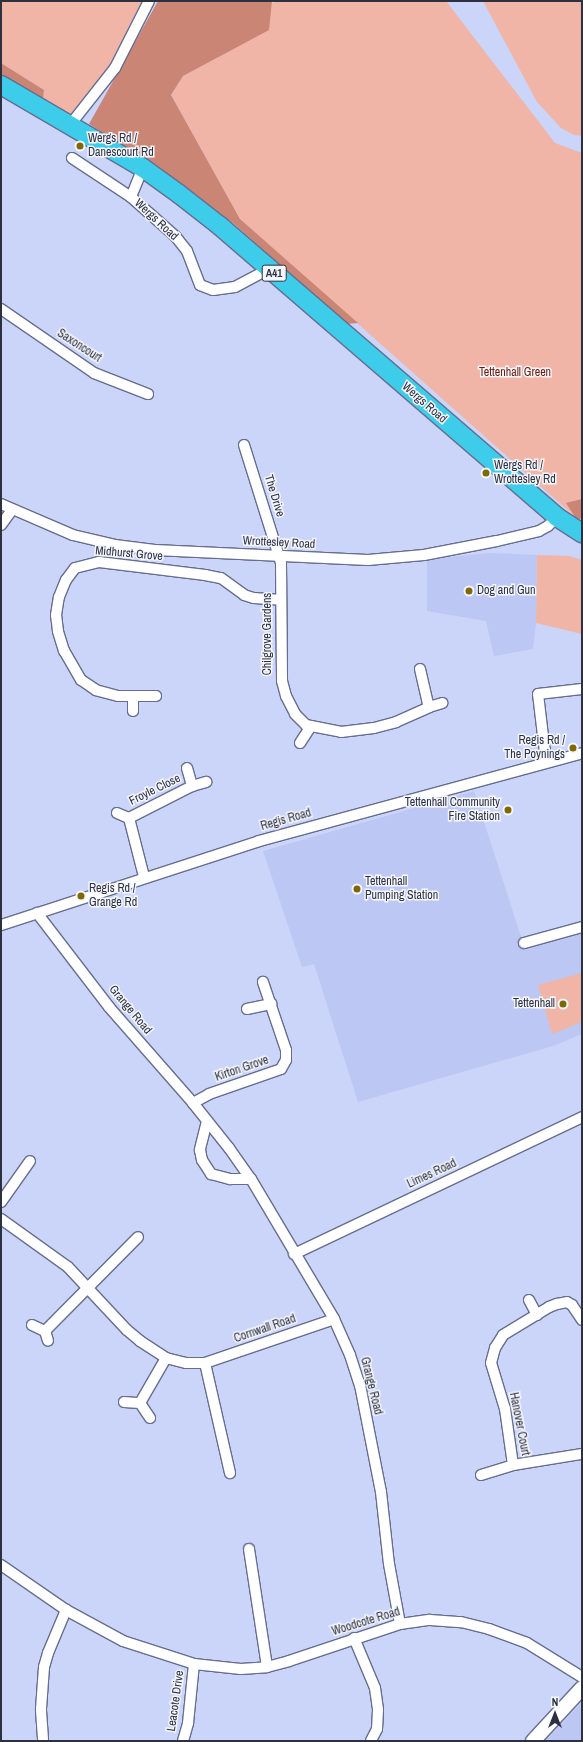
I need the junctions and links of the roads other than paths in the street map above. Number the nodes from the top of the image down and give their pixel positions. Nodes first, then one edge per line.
1 (149, 1) edge
2 (1, 85) edge
3 (70, 125) junction
4 (72, 158) dead end
5 (143, 168) junction
6 (131, 197) junction
7 (269, 269) junction
8 (1, 309) edge
9 (148, 394) dead end
10 (244, 445) dead end
11 (1, 504) edge
12 (12, 510) junction
13 (557, 517) junction
14 (1, 526) edge
15 (582, 534) edge
16 (279, 555) junction
17 (281, 600) junction
18 (420, 669) dead end
19 (582, 689) edge
20 (133, 696) junction
21 (156, 696) dead end
22 (442, 703) dead end
23 (429, 707) junction
24 (133, 711) dead end
25 (311, 726) junction
26 (300, 743) dead end
27 (582, 752) edge
28 (546, 761) junction
29 (187, 768) dead end
30 (206, 782) dead end
31 (192, 786) junction
32 (117, 813) dead end
33 (129, 818) junction
34 (144, 877) junction
35 (37, 913) junction
36 (1, 925) edge
37 (582, 927) edge
38 (524, 943) dead end
39 (262, 982) dead end
40 (271, 1004) junction
41 (247, 1010) dead end
42 (194, 1103) junction
43 (582, 1117) edge
44 (207, 1121) junction
45 (30, 1162) dead end
46 (251, 1179) junction
47 (1, 1202) edge
48 (1, 1219) edge
49 (138, 1237) dead end
50 (294, 1254) junction
51 (88, 1288) junction
52 (529, 1300) dead end
53 (537, 1314) junction
54 (334, 1319) junction
55 (582, 1320) edge
56 (32, 1326) dead end
57 (166, 1358) junction
58 (204, 1363) junction
59 (124, 1402) dead end
60 (140, 1403) junction
61 (150, 1418) dead end
62 (582, 1454) edge
63 (513, 1465) junction
64 (230, 1474) dead end
65 (481, 1475) dead end
66 (248, 1549) dead end
67 (1, 1565) edge
68 (66, 1610) junction
69 (400, 1624) junction
70 (354, 1638) junction
71 (194, 1664) junction
72 (267, 1667) junction
73 (582, 1677) edge
74 (582, 1688) edge
75 (45, 1740) edge
76 (183, 1741) edge
77 (372, 1741) edge
78 (533, 1741) edge

1 - 3 street
2 - 3 highway, Wergs Road / A41
3 - 5 highway, Wergs Road / A41
4 - 6 street, Wergs Road
5 - 6 street, Wergs Road
5 - 7 highway, Wergs Road / A41
6 - 7 street, Wergs Road
7 - 13 highway, Wergs Road / A41
8 - 9 street, Saxoncourt
10 - 16 street, The Drive
11 - 12 street, Wrottesley Road
12 - 14 street
12 - 16 street, Wrottesley Road
13 - 15 highway, Wergs Road / A41
13 - 16 street, Wrottesley Road
16 - 17 street, Chilgrove Gardens
17 - 20 street, Midhurst Grove
17 - 25 street, Chilgrove Gardens
18 - 23 street
19 - 28 street
20 - 21 street, Midhurst Grove
20 - 24 street
22 - 23 street, Chilgrove Gardens
23 - 25 street, Chilgrove Gardens
25 - 26 street
27 - 28 street, Regis Road
28 - 34 street, Regis Road
29 - 31 street, Froyle Close
30 - 31 street, Froyle Close
31 - 33 street, Froyle Close
32 - 33 street, Froyle Close
33 - 34 street, Froyle Close
34 - 35 street, Regis Road
35 - 36 street, Regis Road
35 - 42 street, Grange Road
37 - 38 street
39 - 40 street, Kirton Grove
40 - 41 street
40 - 42 street, Kirton Grove
42 - 44 street, Grange Road
43 - 50 street, Limes Road
44 - 46 street, Grange Road
44 - 46 street
45 - 47 street
46 - 50 street, Grange Road
48 - 51 street, Cornwall Road
49 - 51 street
50 - 54 street, Grange Road
51 - 56 street
51 - 57 street, Cornwall Road
52 - 53 street
53 - 55 street, Hanover Court
53 - 63 street, Hanover Court
54 - 58 street, Cornwall Road
54 - 69 street, Grange Road
57 - 58 street, Cornwall Road
57 - 60 street
58 - 64 street
59 - 60 street
60 - 61 street
62 - 63 street
63 - 65 street
66 - 72 street
67 - 68 street, Woodcote Road
68 - 71 street, Woodcote Road
68 - 75 street
69 - 70 street, Woodcote Road
69 - 73 street, Woodcote Road
70 - 72 street, Woodcote Road
70 - 77 street
71 - 72 street, Woodcote Road
71 - 76 street, Leacote Drive
74 - 78 street

